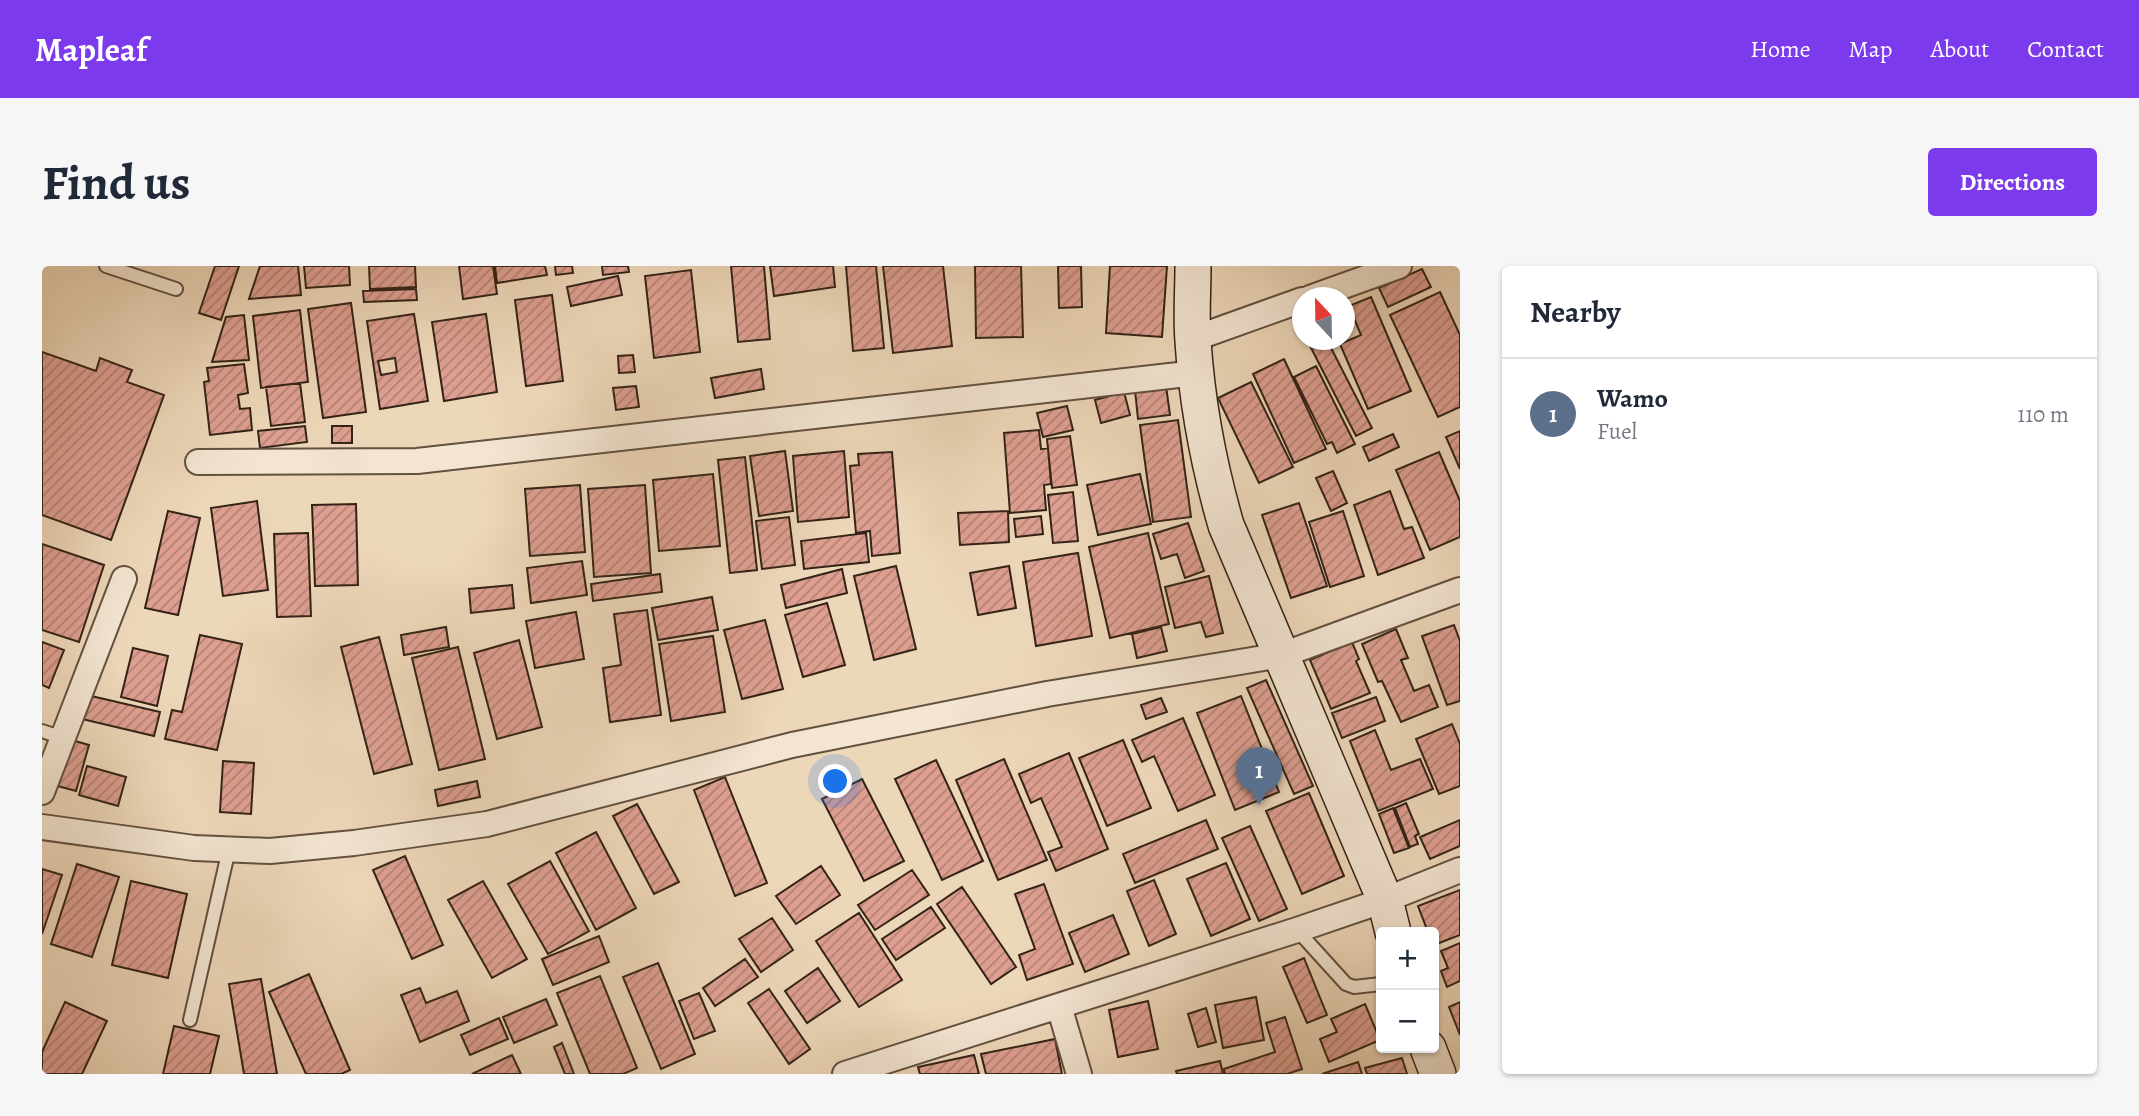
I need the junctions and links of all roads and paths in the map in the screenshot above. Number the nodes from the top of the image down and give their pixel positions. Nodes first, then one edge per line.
1 (106, 266) edge
2 (1193, 266) edge
3 (1399, 266) edge
4 (1341, 287) edge
5 (176, 289) dead end
6 (1292, 304) edge
7 (1193, 339) junction
8 (1196, 373) junction
9 (198, 462) dead end
10 (124, 579) dead end
11 (1460, 590) edge
12 (1282, 655) junction
13 (53, 734) edge
14 (42, 792) edge
15 (42, 827) edge
16 (229, 849) junction
17 (1460, 870) edge
18 (1389, 916) edge
19 (1297, 930) junction
20 (1376, 985) edge
21 (1059, 1006) junction
22 (190, 1020) dead end
23 (1430, 1053) edge
24 (845, 1074) edge
25 (1079, 1074) edge
26 (1438, 1074) edge

1 - 5 lane
2 - 7 street
3 - 4 street
6 - 7 street
7 - 8 street
8 - 9 street
8 - 12 street
10 - 13 street
11 - 12 street
12 - 16 street
12 - 18 street
13 - 14 street
15 - 16 street
16 - 22 lane
17 - 18 street
18 - 19 street
19 - 20 lane
19 - 21 street
21 - 24 street
21 - 25 street
23 - 26 street

